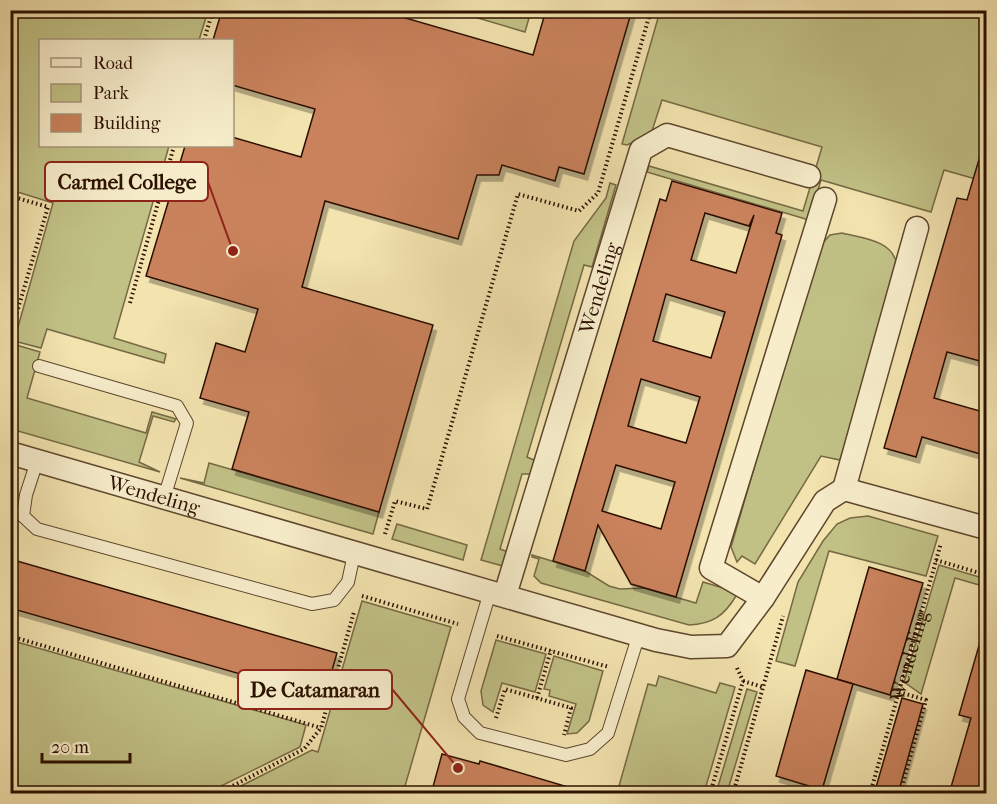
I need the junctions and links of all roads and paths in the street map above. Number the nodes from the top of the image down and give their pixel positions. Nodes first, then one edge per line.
1 (213, 10) edge
2 (651, 10) edge
3 (204, 39) edge
4 (174, 147) edge
5 (809, 176) dead end
6 (10, 196) edge
7 (825, 199) dead end
8 (917, 228) dead end
9 (130, 303) dead end
10 (10, 336) edge
11 (39, 366) dead end
12 (10, 453) edge
13 (37, 461) junction
14 (844, 489) junction
15 (165, 498) junction
16 (948, 518) junction
17 (987, 528) edge
18 (354, 554) junction
19 (377, 560) junction
20 (936, 560) junction
21 (987, 575) edge
22 (497, 593) junction
23 (763, 598) junction
24 (355, 606) dead end
25 (478, 630) junction
26 (639, 634) junction
27 (10, 636) edge
28 (726, 646) junction
29 (551, 650) junction
30 (627, 672) junction
31 (743, 681) junction
32 (764, 687) junction
33 (899, 692) junction
34 (537, 698) junction
35 (321, 728) junction
36 (491, 735) junction
37 (559, 753) junction
38 (217, 794) edge
39 (710, 794) edge
40 (733, 794) edge
41 (870, 794) edge
42 (900, 794) edge

1 - 3 path
2 - 19 path
4 - 9 path
5 - 22 street, Wendeling
6 - 10 path
7 - 23 street
8 - 14 street
11 - 15 lane
12 - 13 street, Wendeling
13 - 15 street, Wendeling
13 - 18 lane
14 - 16 street
14 - 23 street
15 - 18 street, Wendeling
16 - 17 street
16 - 20 path, Wendeling
18 - 19 street, Wendeling
19 - 22 street, Wendeling
19 - 25 path
20 - 21 path
20 - 33 path, Wendeling
22 - 25 lane
22 - 26 street, Wendeling
23 - 28 street
23 - 32 path
24 - 35 path
25 - 29 path
25 - 36 lane
26 - 28 street, Wendeling
26 - 30 lane
27 - 35 path
28 - 31 path
29 - 30 path
29 - 34 path
30 - 37 lane
31 - 32 path
31 - 39 path
32 - 40 path
33 - 41 path, Wendeling
33 - 42 path
34 - 36 path
34 - 37 path
35 - 38 path
36 - 37 lane

